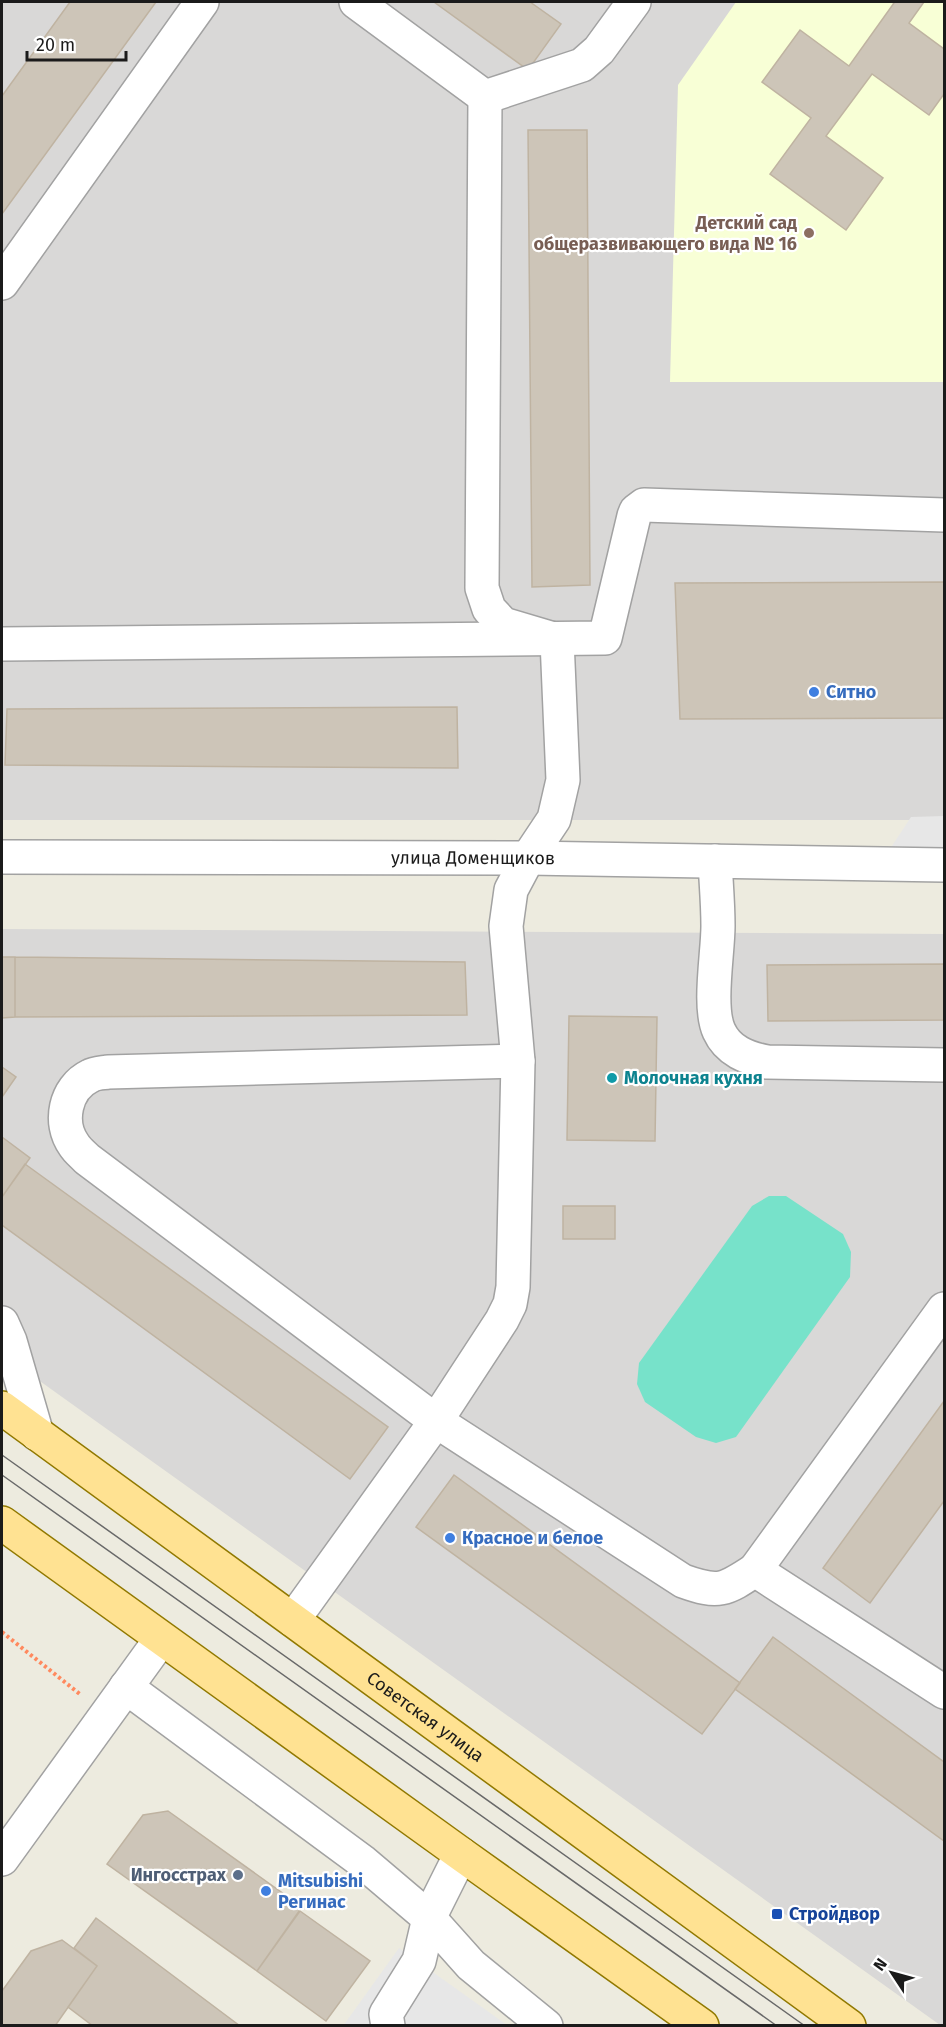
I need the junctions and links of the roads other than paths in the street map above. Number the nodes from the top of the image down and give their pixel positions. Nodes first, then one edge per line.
1 (202, 2) edge
2 (356, 2) edge
3 (634, 2) edge
4 (485, 97) junction
5 (2, 283) edge
6 (945, 514) edge
7 (556, 640) junction
8 (2, 644) edge
9 (2, 857) edge
10 (528, 858) junction
11 (715, 861) junction
12 (945, 865) edge
13 (518, 1061) junction
14 (945, 1065) edge
15 (945, 1309) edge
16 (2, 1323) edge
17 (2, 1408) edge
18 (436, 1421) junction
19 (37, 1434) junction
20 (2, 1523) edge
21 (756, 1570) junction
22 (294, 1620) junction
23 (161, 1639) junction
24 (126, 1687) junction
25 (945, 1692) edge
26 (461, 1854) junction
27 (2, 1859) edge
28 (429, 1918) junction
29 (388, 2025) edge
30 (546, 2025) edge
31 (702, 2025) edge
32 (849, 2025) edge

1 - 5 street
2 - 4 street
3 - 4 street
4 - 7 street
6 - 7 street
7 - 8 street
7 - 10 street
9 - 10 street, улица Доменщиков
10 - 11 street, улица Доменщиков
10 - 13 street
11 - 12 street, улица Доменщиков
11 - 14 street
13 - 18 street
13 - 18 street
15 - 21 street
16 - 19 street
17 - 19 main road, Советская улица
18 - 21 street
18 - 22 street
19 - 22 main road, Советская улица
20 - 23 main road
21 - 25 street
22 - 32 main road, Советская улица
23 - 24 street
23 - 26 main road
24 - 27 street
24 - 28 street
26 - 28 street
26 - 31 main road
28 - 29 street
28 - 30 street

